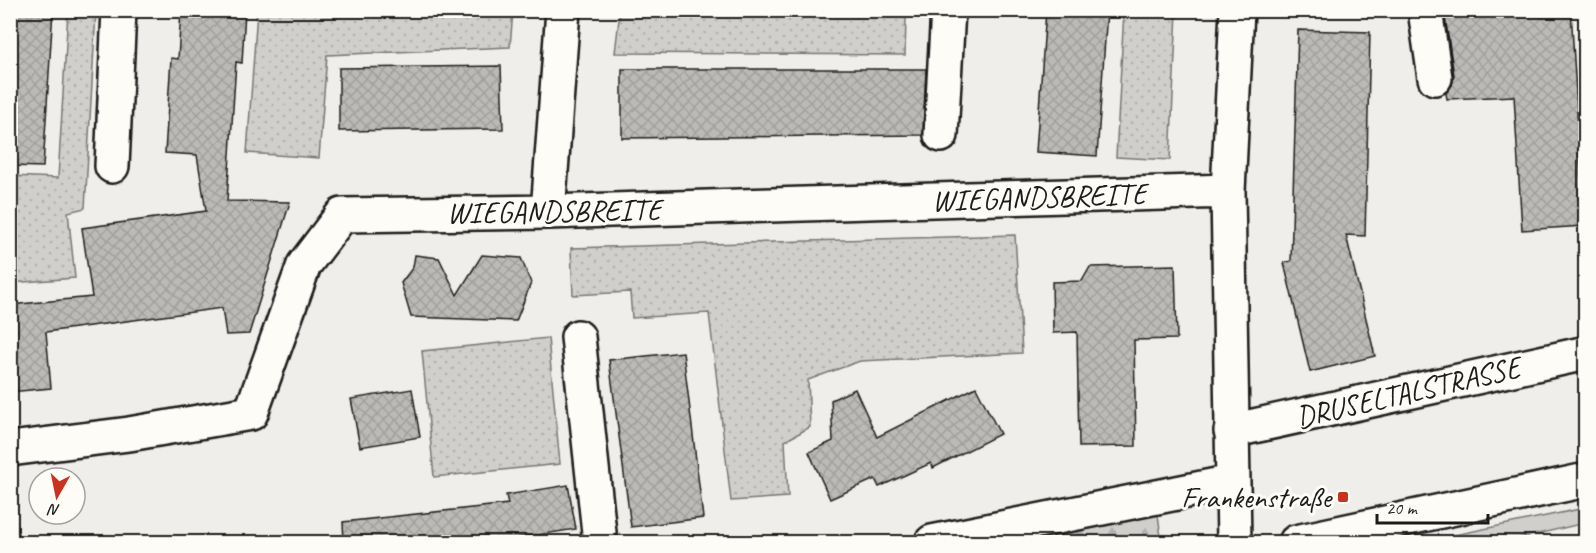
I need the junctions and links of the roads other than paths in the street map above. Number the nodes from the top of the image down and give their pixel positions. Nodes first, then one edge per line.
1 (119, 10) edge
2 (563, 10) edge
3 (948, 10) edge
4 (1237, 10) edge
5 (1425, 10) edge
6 (1435, 78) dead end
7 (940, 135) dead end
8 (112, 166) dead end
9 (1228, 191) junction
10 (548, 212) junction
11 (578, 337) dead end
12 (1586, 352) edge
13 (1231, 431) junction
14 (10, 449) edge
15 (1586, 480) edge
16 (1232, 482) junction
17 (600, 543) edge
18 (932, 543) edge
19 (1234, 543) edge
20 (1296, 543) edge

1 - 8 street
2 - 10 street
3 - 7 street
4 - 9 street
5 - 6 street
9 - 10 street, WIEGANDSBREITE
9 - 13 street
10 - 14 street, WIEGANDSBREITE
11 - 17 street
12 - 13 street, DRUSELTALSTRASSE
13 - 16 street
15 - 20 street
16 - 18 street
16 - 19 street

